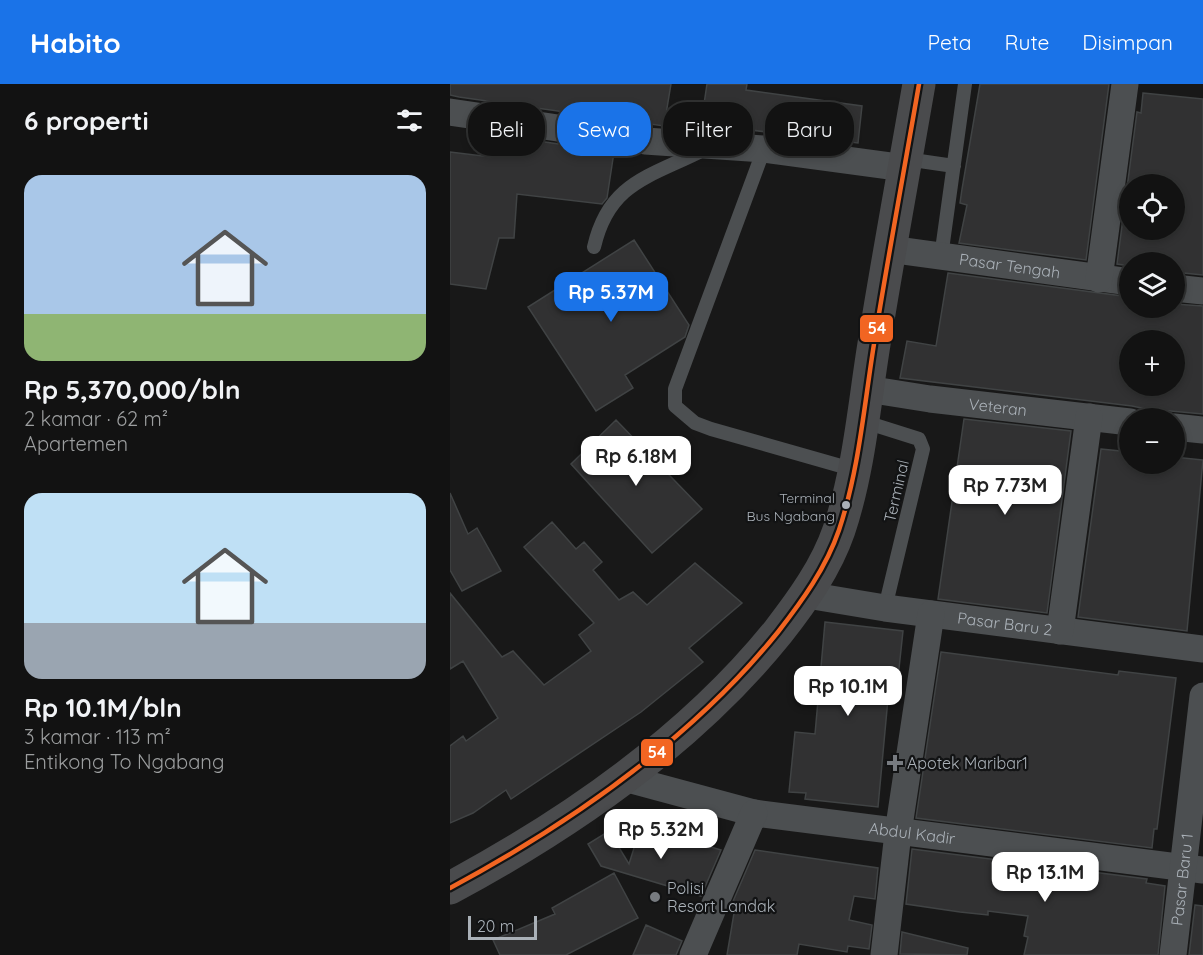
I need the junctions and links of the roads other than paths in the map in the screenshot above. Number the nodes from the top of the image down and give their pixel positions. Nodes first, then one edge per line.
1 (920, 84) edge
2 (965, 84) edge
3 (1125, 84) edge
4 (450, 112) edge
5 (663, 142) edge
6 (753, 148) edge
7 (764, 149) junction
8 (690, 156) edge
9 (905, 163) junction
10 (954, 166) junction
11 (594, 247) dead end
12 (889, 249) junction
13 (941, 256) junction
14 (1099, 279) junction
15 (1119, 281) edge
16 (1185, 289) edge
17 (1203, 291) edge
18 (867, 389) junction
19 (1089, 417) junction
20 (862, 421) junction
21 (1119, 421) edge
22 (1185, 428) edge
23 (1203, 430) edge
24 (855, 470) junction
25 (807, 595) junction
26 (885, 608) junction
27 (931, 614) junction
28 (1060, 631) junction
29 (1203, 649) edge
30 (1203, 696) edge
31 (624, 778) junction
32 (754, 813) junction
33 (898, 833) junction
34 (1193, 869) edge
35 (450, 888) edge
36 (693, 955) edge
37 (884, 955) edge
38 (1173, 955) edge

1 - 9 highway
2 - 10 lane
3 - 14 street
4 - 5 street
6 - 7 street
7 - 9 street
7 - 24 lane
8 - 11 lane
9 - 10 lane
9 - 12 highway
10 - 13 lane
12 - 13 street, Pasar Tengah
12 - 18 highway
13 - 14 street, Pasar Tengah
14 - 15 street, Pasar Tengah
16 - 17 street
18 - 19 street, Veteran
18 - 20 highway
19 - 21 street, Veteran
19 - 28 street
20 - 24 highway
20 - 26 lane, Terminal
22 - 23 street
24 - 25 highway
25 - 26 street, Pasar Baru 2
25 - 31 highway
26 - 27 street, Pasar Baru 2
27 - 28 street, Pasar Baru 2
27 - 33 street
28 - 29 street, Pasar Baru 2
30 - 34 street, Pasar Baru 1
31 - 32 street, Abdul Kadir
31 - 35 highway
32 - 33 street, Abdul Kadir
32 - 36 street
33 - 34 street, Abdul Kadir
33 - 37 street
34 - 38 street, Pasar Baru 1

